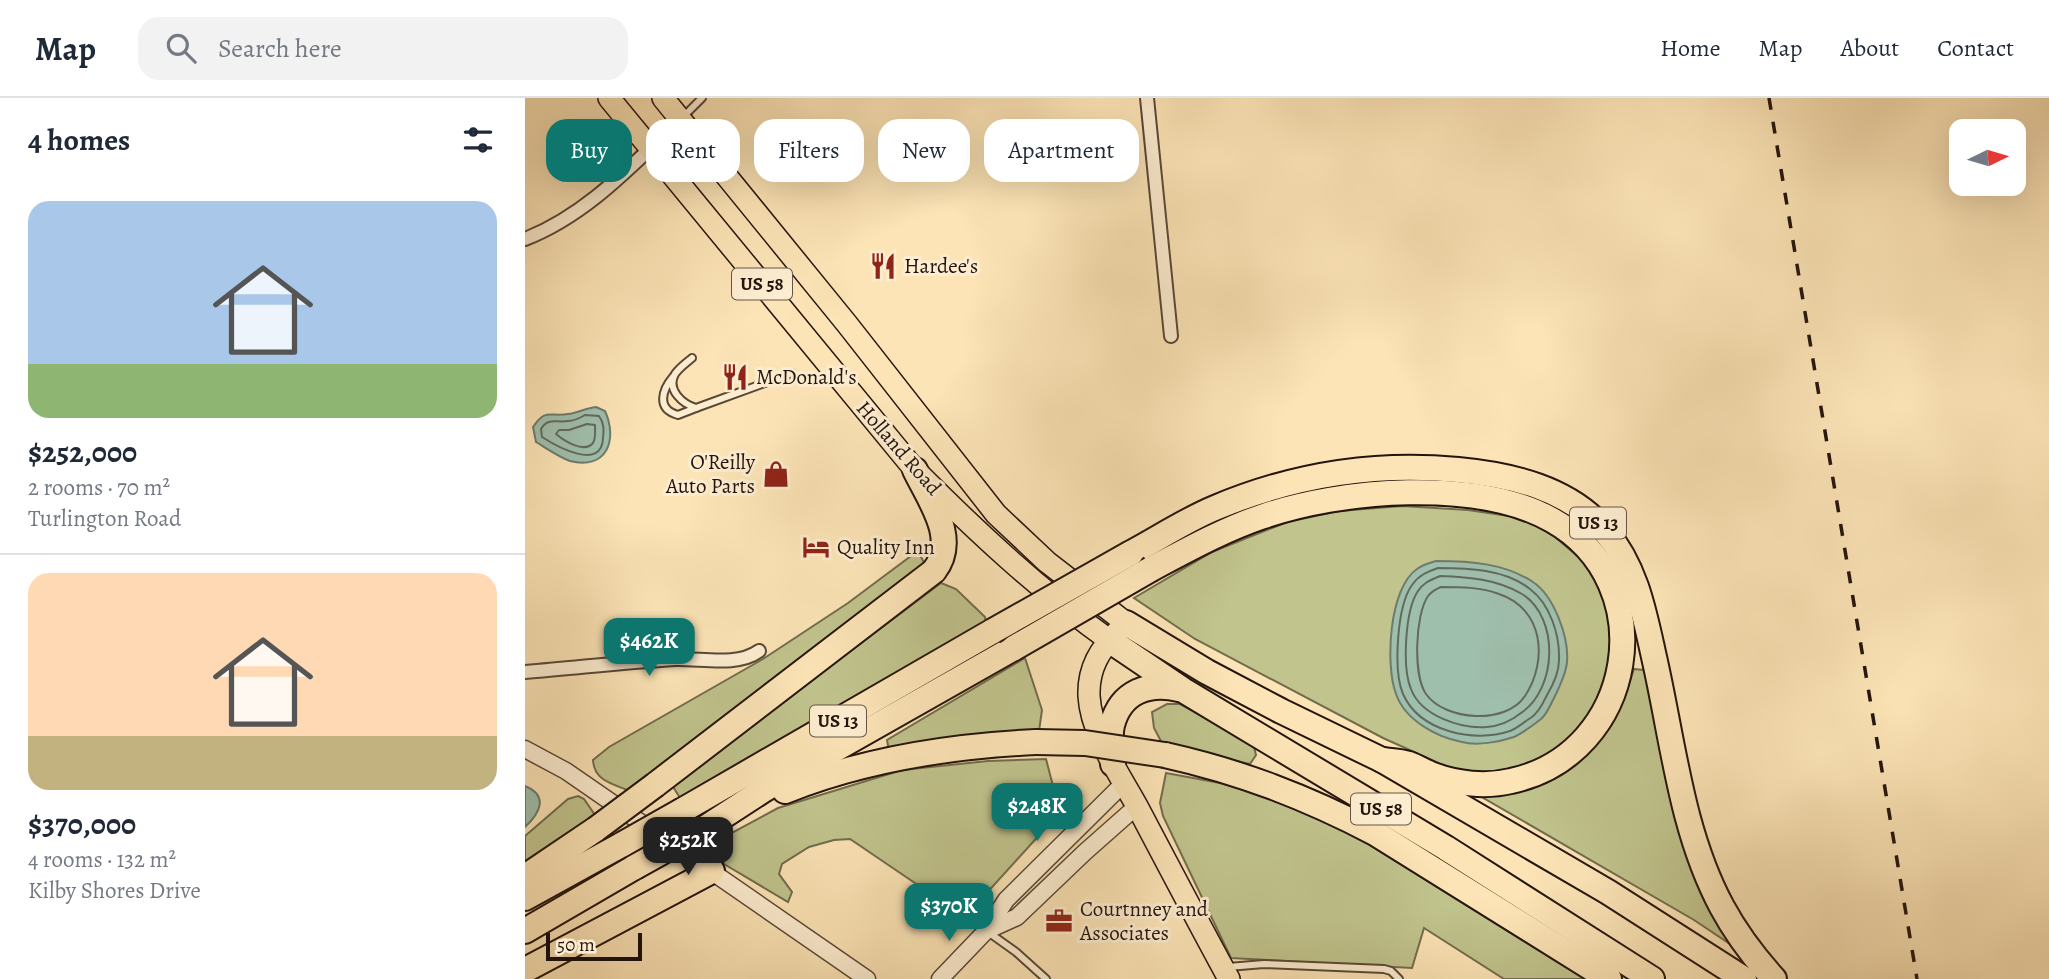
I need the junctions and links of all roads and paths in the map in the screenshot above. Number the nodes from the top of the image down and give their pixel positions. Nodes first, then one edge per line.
1 (609, 98) edge
2 (663, 98) edge
3 (702, 98) edge
4 (1147, 98) edge
5 (681, 119) joint
6 (646, 141) edge
7 (646, 151) edge
8 (679, 182) edge
9 (732, 182) edge
10 (525, 239) edge
11 (1171, 336) dead end
12 (691, 358) dead end
13 (676, 372) junction
14 (792, 373) dead end
15 (696, 408) junction
16 (915, 470) junction
17 (1117, 632) junction
18 (759, 651) dead end
19 (525, 672) edge
20 (1183, 690) junction
21 (525, 749) edge
22 (1382, 760) junction
23 (1119, 774) junction
24 (1137, 806) junction
25 (705, 828) junction
26 (712, 871) junction
27 (525, 877) edge
28 (525, 898) edge
29 (525, 931) edge
30 (986, 931) junction
31 (525, 971) edge
32 (1226, 974) edge
33 (867, 979) edge
34 (940, 979) edge
35 (1046, 979) edge
36 (1399, 979) edge
37 (1609, 979) edge
38 (1652, 979) edge
39 (1744, 979) edge
40 (1774, 979) edge

1 - 6 main road, Holland Road / US 58
2 - 5 main road, Holland Road / US 58
3 - 5 lane
4 - 11 street
7 - 10 street
8 - 16 main road, Holland Road / US 58
9 - 17 main road, Holland Road / US 58
12 - 13 lane
13 - 15 lane
13 - 15 lane
14 - 15 lane
16 - 17 main road, Holland Road / US 58
16 - 27 highway, bridge
17 - 20 highway, US 58
17 - 22 highway, US 58
17 - 23 main road
18 - 19 street
20 - 23 highway
20 - 38 highway, US 58
21 - 26 street
22 - 25 highway, bridge
22 - 39 highway, US 58
23 - 24 main road
23 - 30 street
24 - 30 street
24 - 32 main road
25 - 29 highway, US 13, bridge
25 - 37 highway, US 13, bridge
26 - 31 highway
26 - 33 street
28 - 40 highway, US 13, bridge
30 - 34 street
30 - 35 lane
32 - 36 lane

